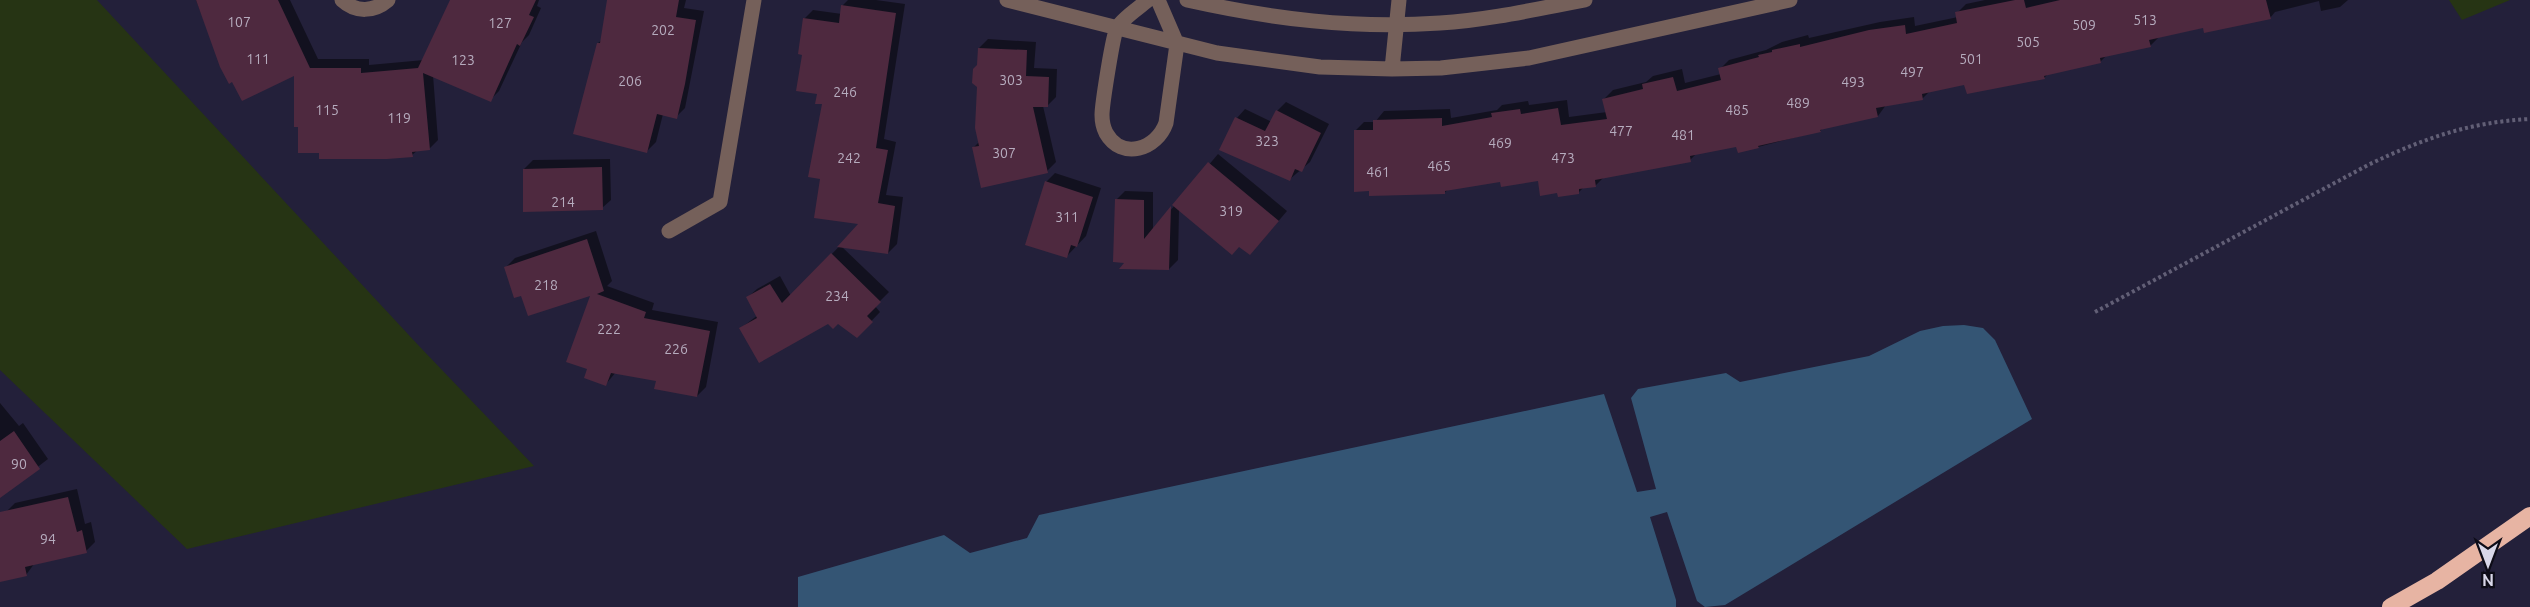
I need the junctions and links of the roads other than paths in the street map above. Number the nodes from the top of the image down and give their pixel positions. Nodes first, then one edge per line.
1 (342, 0) edge
2 (388, 0) edge
3 (754, 0) edge
4 (1007, 0) edge
5 (1148, 0) edge
6 (1158, 0) edge
7 (1187, 0) edge
8 (1399, 0) edge
9 (1584, 0) edge
10 (1790, 0) edge
11 (1396, 25) junction
12 (1116, 28) junction
13 (1177, 44) junction
14 (1392, 69) junction
15 (669, 231) dead end
16 (2530, 516) edge
17 (2391, 607) edge

1 - 2 street
3 - 15 street
4 - 12 street
5 - 12 street
6 - 13 street
7 - 11 street
8 - 11 street
9 - 11 street
10 - 14 street
11 - 14 street
12 - 13 street
12 - 13 street
13 - 14 street
16 - 17 highway

